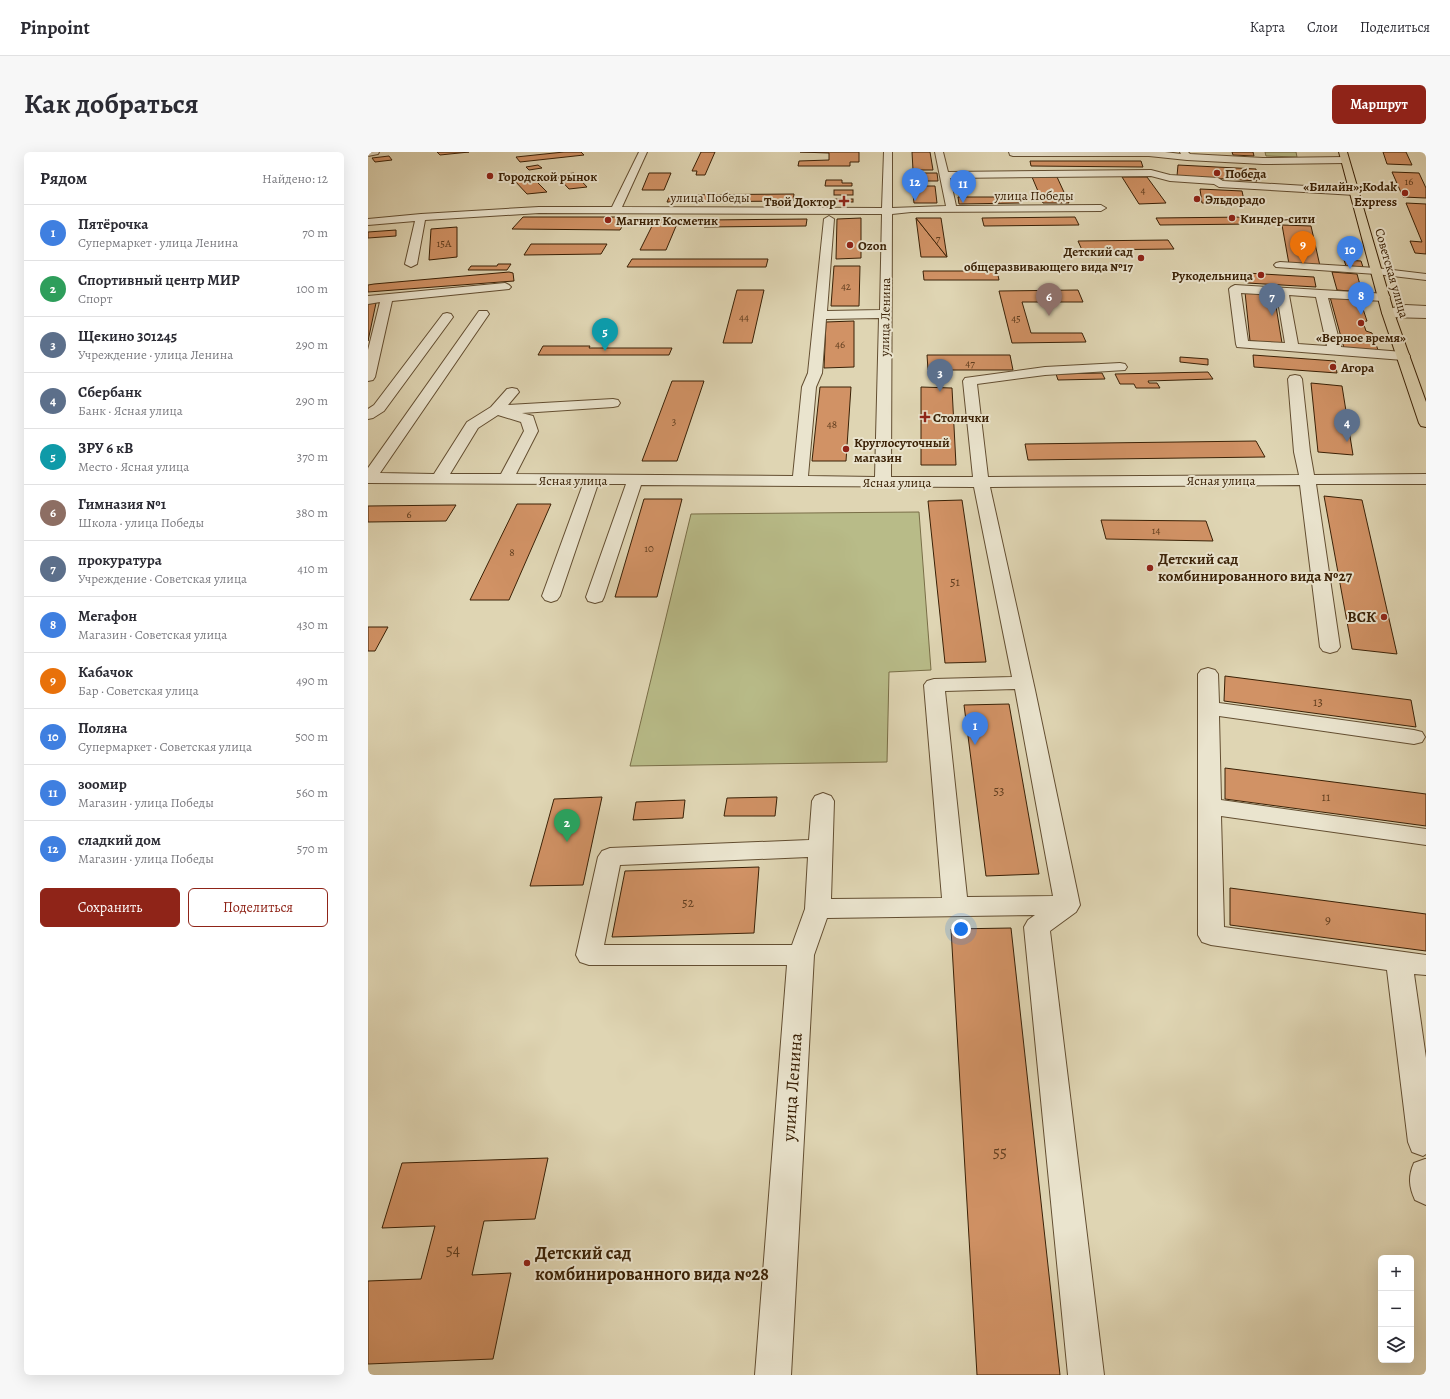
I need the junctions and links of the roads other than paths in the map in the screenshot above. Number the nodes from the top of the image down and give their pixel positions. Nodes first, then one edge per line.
1 (375, 152) edge
2 (643, 152) edge
3 (888, 152) edge
4 (939, 152) edge
5 (368, 153) edge
6 (1185, 154) edge
7 (1225, 156) edge
8 (1344, 156) edge
9 (1017, 161) edge
10 (944, 175) junction
11 (1028, 187) dead end
12 (1354, 192) junction
13 (582, 197) dead end
14 (952, 208) junction
15 (1101, 208) dead end
16 (580, 210) junction
17 (616, 210) junction
18 (887, 210) junction
19 (421, 218) junction
20 (829, 219) dead end
21 (368, 222) edge
22 (411, 264) dead end
23 (1280, 265) dead end
24 (1376, 271) junction
25 (1426, 277) edge
26 (505, 287) dead end
27 (1282, 291) junction
28 (1321, 294) junction
29 (1384, 297) junction
30 (387, 298) junction
31 (368, 300) edge
32 (1426, 310) edge
33 (1388, 313) junction
34 (483, 314) dead end
35 (886, 314) junction
36 (1426, 314) edge
37 (820, 315) junction
38 (447, 317) dead end
39 (1292, 348) junction
40 (1335, 351) junction
41 (1403, 356) junction
42 (1120, 367) dead end
43 (368, 377) edge
44 (1295, 379) dead end
45 (512, 392) dead end
46 (613, 403) dead end
47 (496, 410) junction
48 (368, 415) edge
49 (1426, 423) edge
50 (368, 478) edge
51 (439, 479) junction
52 (506, 479) junction
53 (1306, 479) junction
54 (1426, 479) edge
55 (592, 480) junction
56 (635, 480) junction
57 (800, 481) junction
58 (883, 482) junction
59 (981, 482) junction
60 (551, 596) dead end
61 (595, 597) dead end
62 (1330, 648) dead end
63 (1208, 674) dead end
64 (1023, 683) junction
65 (1208, 708) junction
66 (1414, 737) dead end
67 (824, 801) dead end
68 (1209, 806) junction
69 (1426, 837) edge
70 (821, 848) junction
71 (1067, 905) junction
72 (955, 907) junction
73 (818, 909) junction
74 (801, 955) junction
75 (1399, 961) junction
76 (1426, 965) edge
77 (1423, 1142) dead end
78 (773, 1375) edge
79 (1086, 1375) edge

1 - 5 street
2 - 17 street
3 - 18 street, улица Ленина
4 - 10 street
6 - 7 street
6 - 9 street
7 - 8 street
8 - 12 main road, Советская улица
9 - 10 street
9 - 11 street
9 - 12 street
10 - 14 street
12 - 24 main road, Советская улица
13 - 16 street
14 - 15 street, улица Победы
14 - 18 street, улица Победы
16 - 17 street, улица Победы
16 - 19 street, улица Победы
17 - 18 street, улица Победы
18 - 35 street, улица Ленина
19 - 21 street, улица Победы
19 - 22 street
20 - 37 street
23 - 24 street
24 - 25 street
24 - 29 main road, Советская улица
26 - 30 street
27 - 28 street
27 - 39 street
27 - 39 street
28 - 29 street
28 - 40 street
29 - 33 main road, Советская улица
30 - 31 street
30 - 43 street
32 - 33 street
33 - 36 street
33 - 41 main road, Советская улица
34 - 50 street
35 - 37 street
35 - 58 street, улица Ленина
37 - 57 street
38 - 48 street
39 - 40 street
40 - 41 street
41 - 49 main road, Советская улица
42 - 59 street
44 - 53 street
45 - 47 street
46 - 47 street
47 - 51 street
47 - 52 street
50 - 51 street, Ясная улица
51 - 52 street, Ясная улица
52 - 55 street, Ясная улица
53 - 54 street, Ясная улица
53 - 59 street, Ясная улица
53 - 62 street
55 - 56 street, Ясная улица
55 - 60 street
56 - 57 street, Ясная улица
56 - 61 street
57 - 58 street, Ясная улица
58 - 59 street, Ясная улица
59 - 64 street
63 - 65 street
64 - 71 street
64 - 72 street
65 - 66 street
65 - 68 street
67 - 70 street, улица Ленина
68 - 69 street
68 - 75 street
70 - 73 street, улица Ленина
70 - 74 street
71 - 72 street
71 - 79 street
72 - 73 street
73 - 74 street, улица Ленина
74 - 78 street, улица Ленина
75 - 76 street
75 - 77 street

